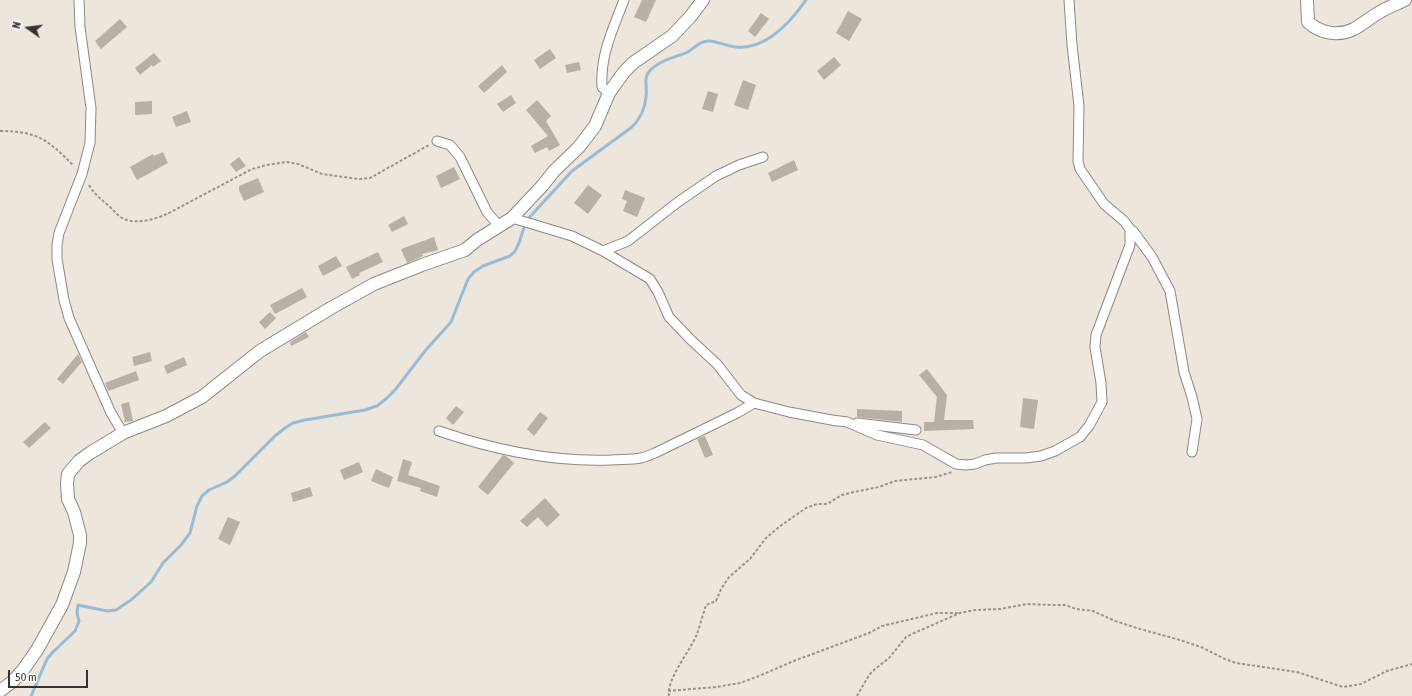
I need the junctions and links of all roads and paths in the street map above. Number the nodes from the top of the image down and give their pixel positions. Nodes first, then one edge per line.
1 (79, 0) edge
2 (624, 0) edge
3 (703, 0) edge
4 (1068, 0) edge
5 (1307, 0) edge
6 (1405, 0) edge
7 (608, 93) junction
8 (0, 131) edge
9 (437, 140) joint
10 (763, 157) dead end
11 (82, 174) junction
12 (512, 218) junction
13 (499, 226) junction
14 (1130, 229) junction
15 (603, 251) junction
16 (754, 403) junction
17 (832, 420) junction
18 (916, 430) dead end
19 (439, 431) dead end
20 (123, 433) junction
21 (1192, 452) dead end
22 (966, 465) junction
23 (960, 613) junction
24 (1412, 664) edge
25 (0, 691) edge
26 (668, 691) junction
27 (669, 696) edge
28 (857, 696) edge

1 - 11 street
2 - 7 street
3 - 7 street
4 - 14 street
5 - 6 street
7 - 12 street
8 - 11 path
9 - 11 path
9 - 13 street
10 - 15 street
11 - 20 street
12 - 13 street
12 - 15 street
13 - 20 street
14 - 21 street
14 - 22 street
15 - 16 street
16 - 17 street
16 - 19 street
17 - 18 street
17 - 22 street
20 - 25 street
22 - 26 path
23 - 24 path
23 - 26 path
23 - 28 path
26 - 27 path

